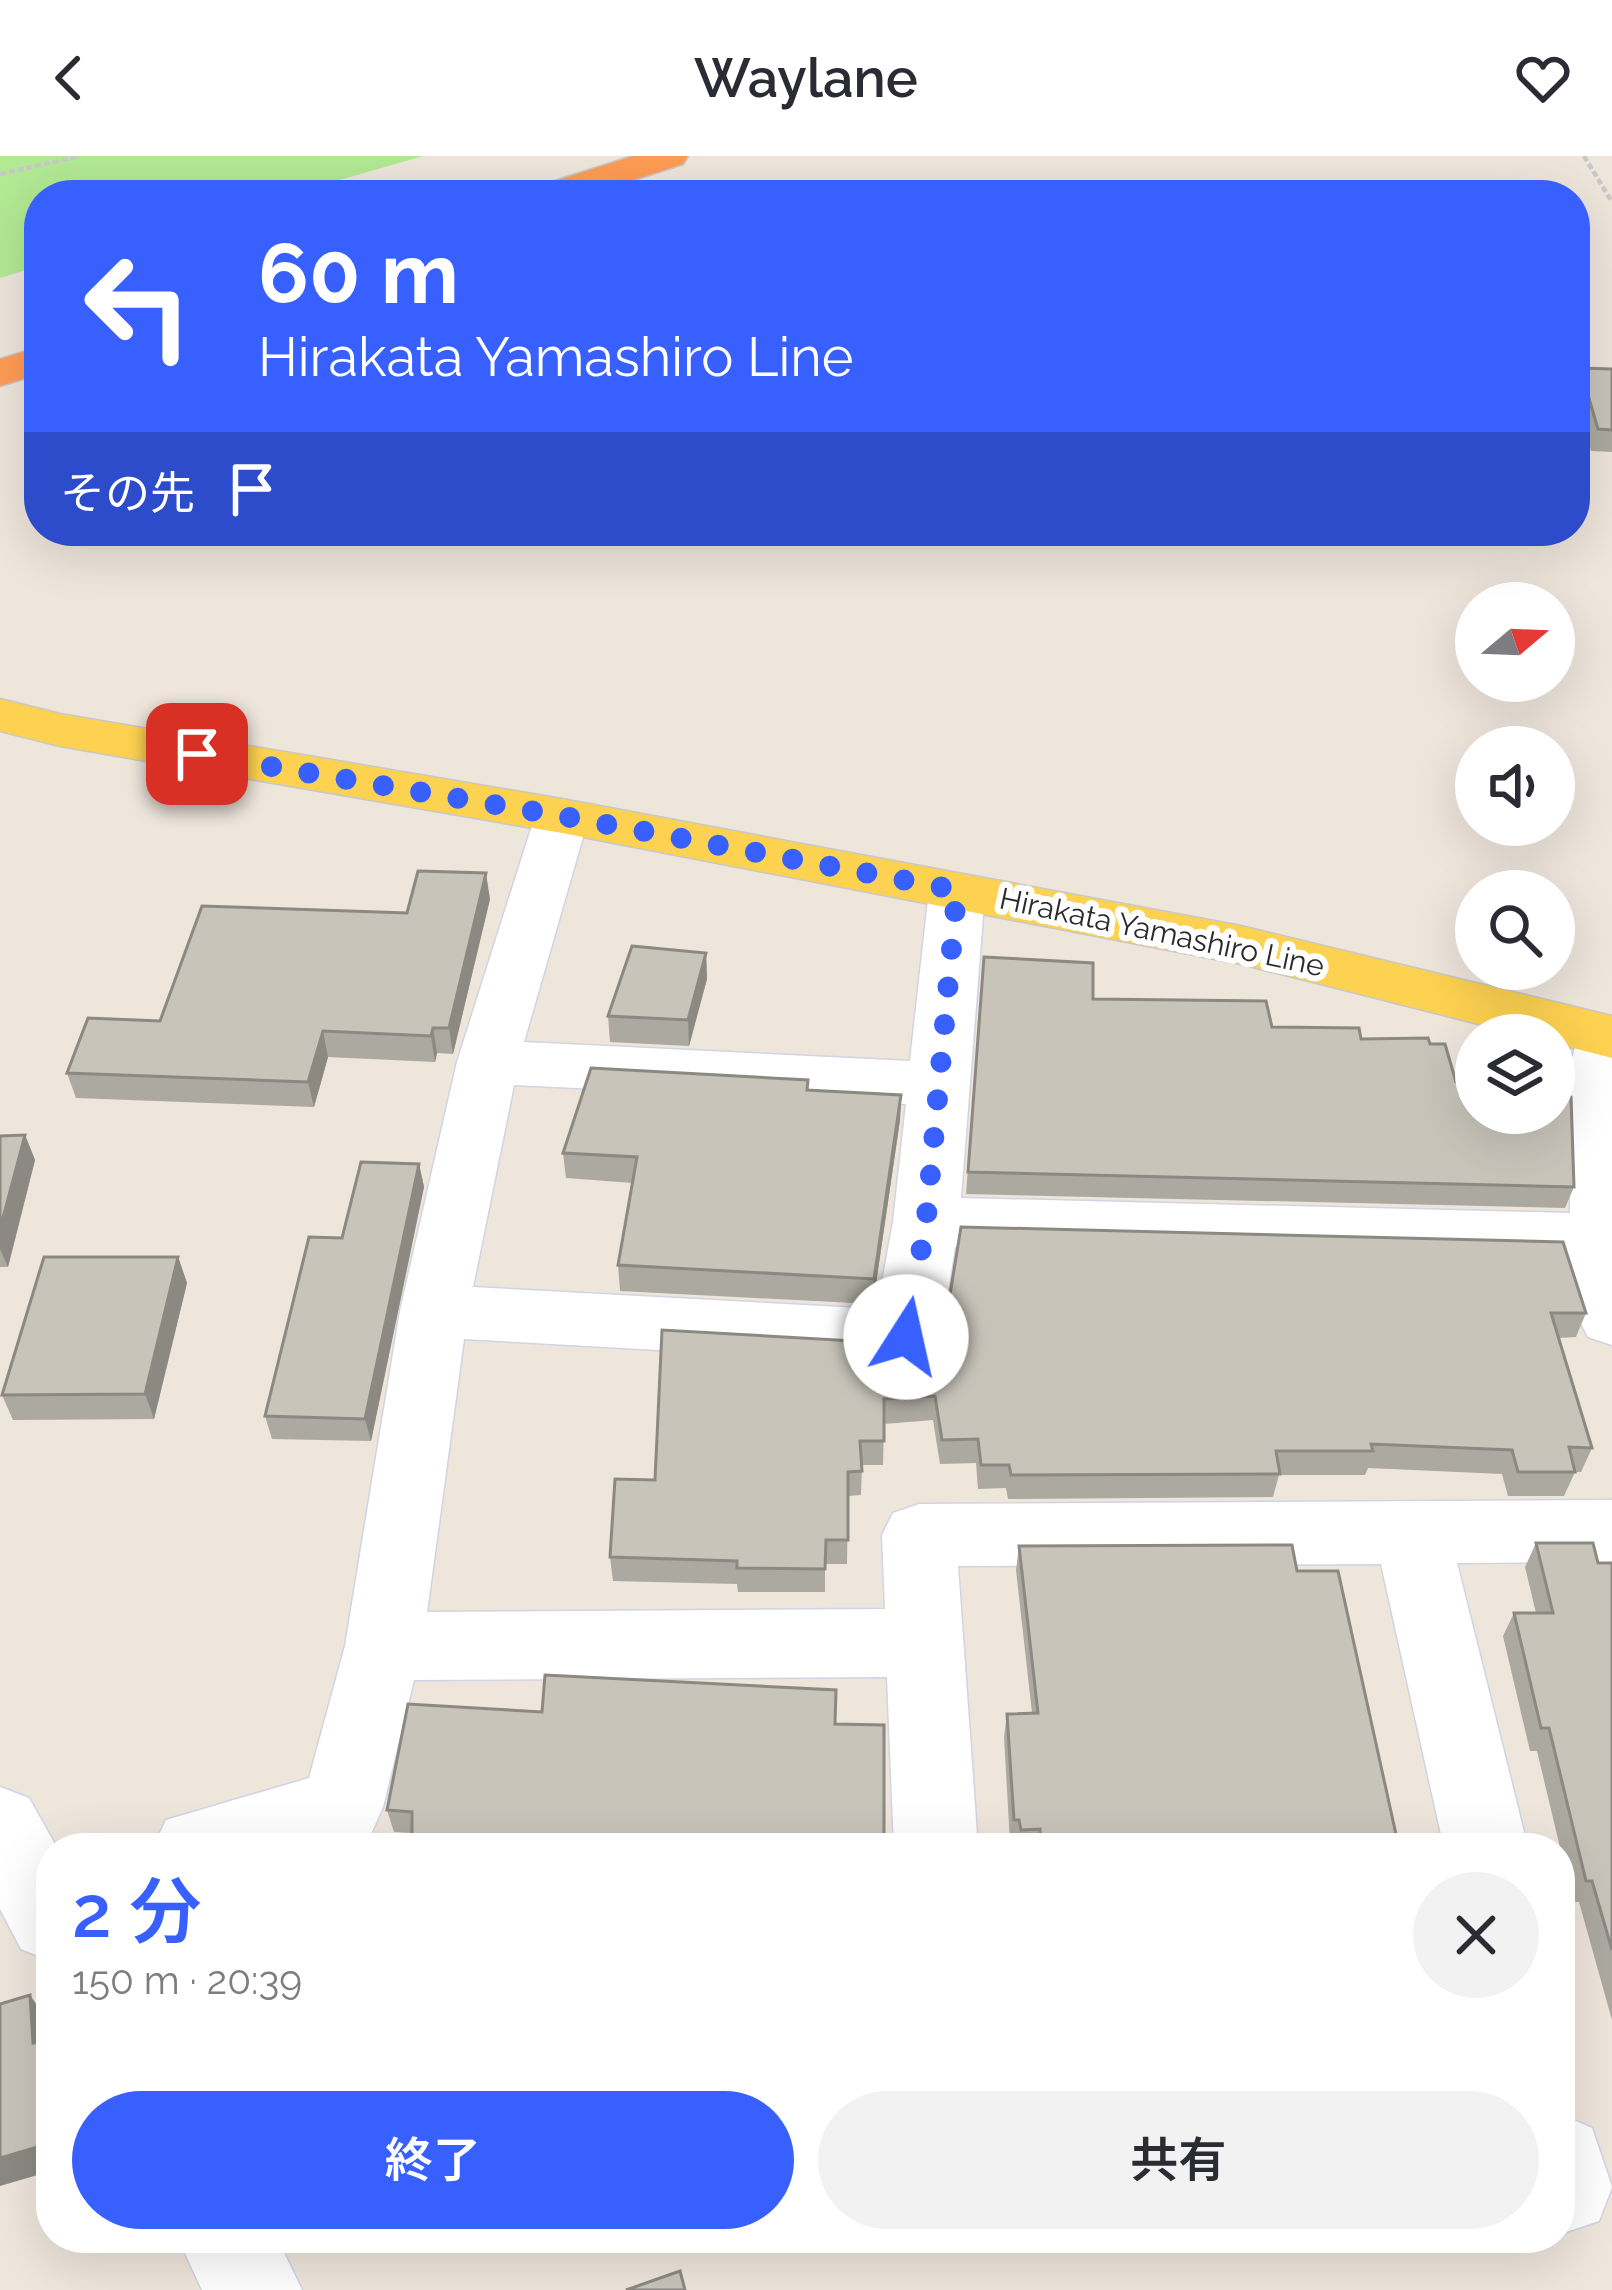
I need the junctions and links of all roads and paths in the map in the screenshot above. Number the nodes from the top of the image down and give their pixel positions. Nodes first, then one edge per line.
1 (80, 156) edge
2 (670, 156) edge
3 (1584, 156) edge
4 (0, 174) edge
5 (596, 180) edge
6 (1612, 202) edge
7 (0, 715) edge
8 (562, 816) junction
9 (957, 890) junction
10 (1610, 1036) edge
11 (488, 1062) junction
12 (939, 1084) junction
13 (926, 1222) junction
14 (1606, 1239) junction
15 (434, 1311) junction
16 (1612, 1318) edge
17 (1412, 1530) junction
18 (1612, 1531) edge
19 (924, 1643) junction
20 (384, 1646) junction
21 (249, 1833) edge
22 (934, 1833) edge
23 (1483, 1833) edge
24 (233, 2253) edge
25 (254, 2290) edge

1 - 4 path
2 - 5 highway
3 - 6 path
7 - 8 main road, Hirakata Yamashiro Line
8 - 9 main road, Hirakata Yamashiro Line
8 - 11 street
9 - 10 main road, Hirakata Yamashiro Line
9 - 12 street
10 - 14 street
11 - 12 street
11 - 15 street
12 - 13 street
13 - 14 street
13 - 15 street
14 - 16 street
15 - 20 street
17 - 18 street
17 - 19 street
17 - 23 street
19 - 20 street
19 - 22 street
20 - 21 street
24 - 25 street

